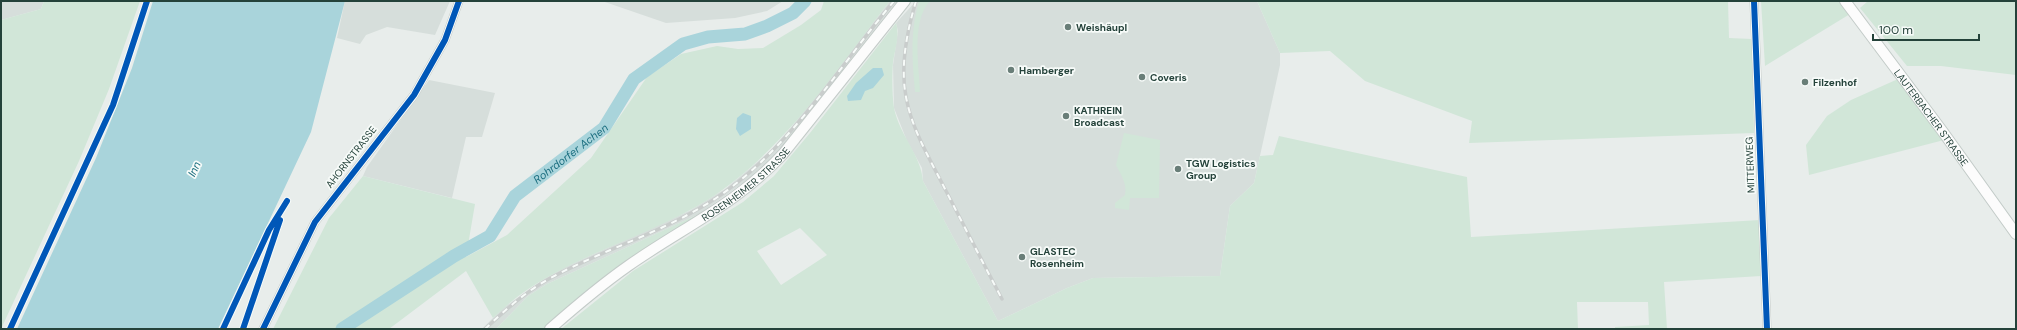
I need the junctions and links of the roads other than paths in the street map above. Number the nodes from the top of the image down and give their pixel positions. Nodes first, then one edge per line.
1 (459, 1) edge
2 (905, 1) edge
3 (1754, 1) edge
4 (1845, 1) edge
5 (2016, 234) edge
6 (262, 329) edge
7 (550, 329) edge
8 (1767, 329) edge

1 - 6 street, AHORNSTRASSE
2 - 7 main road, ROSENHEIMER STRASSE
3 - 8 street, MITTERWEG
4 - 5 main road, LAUTERBACHER STRASSE

